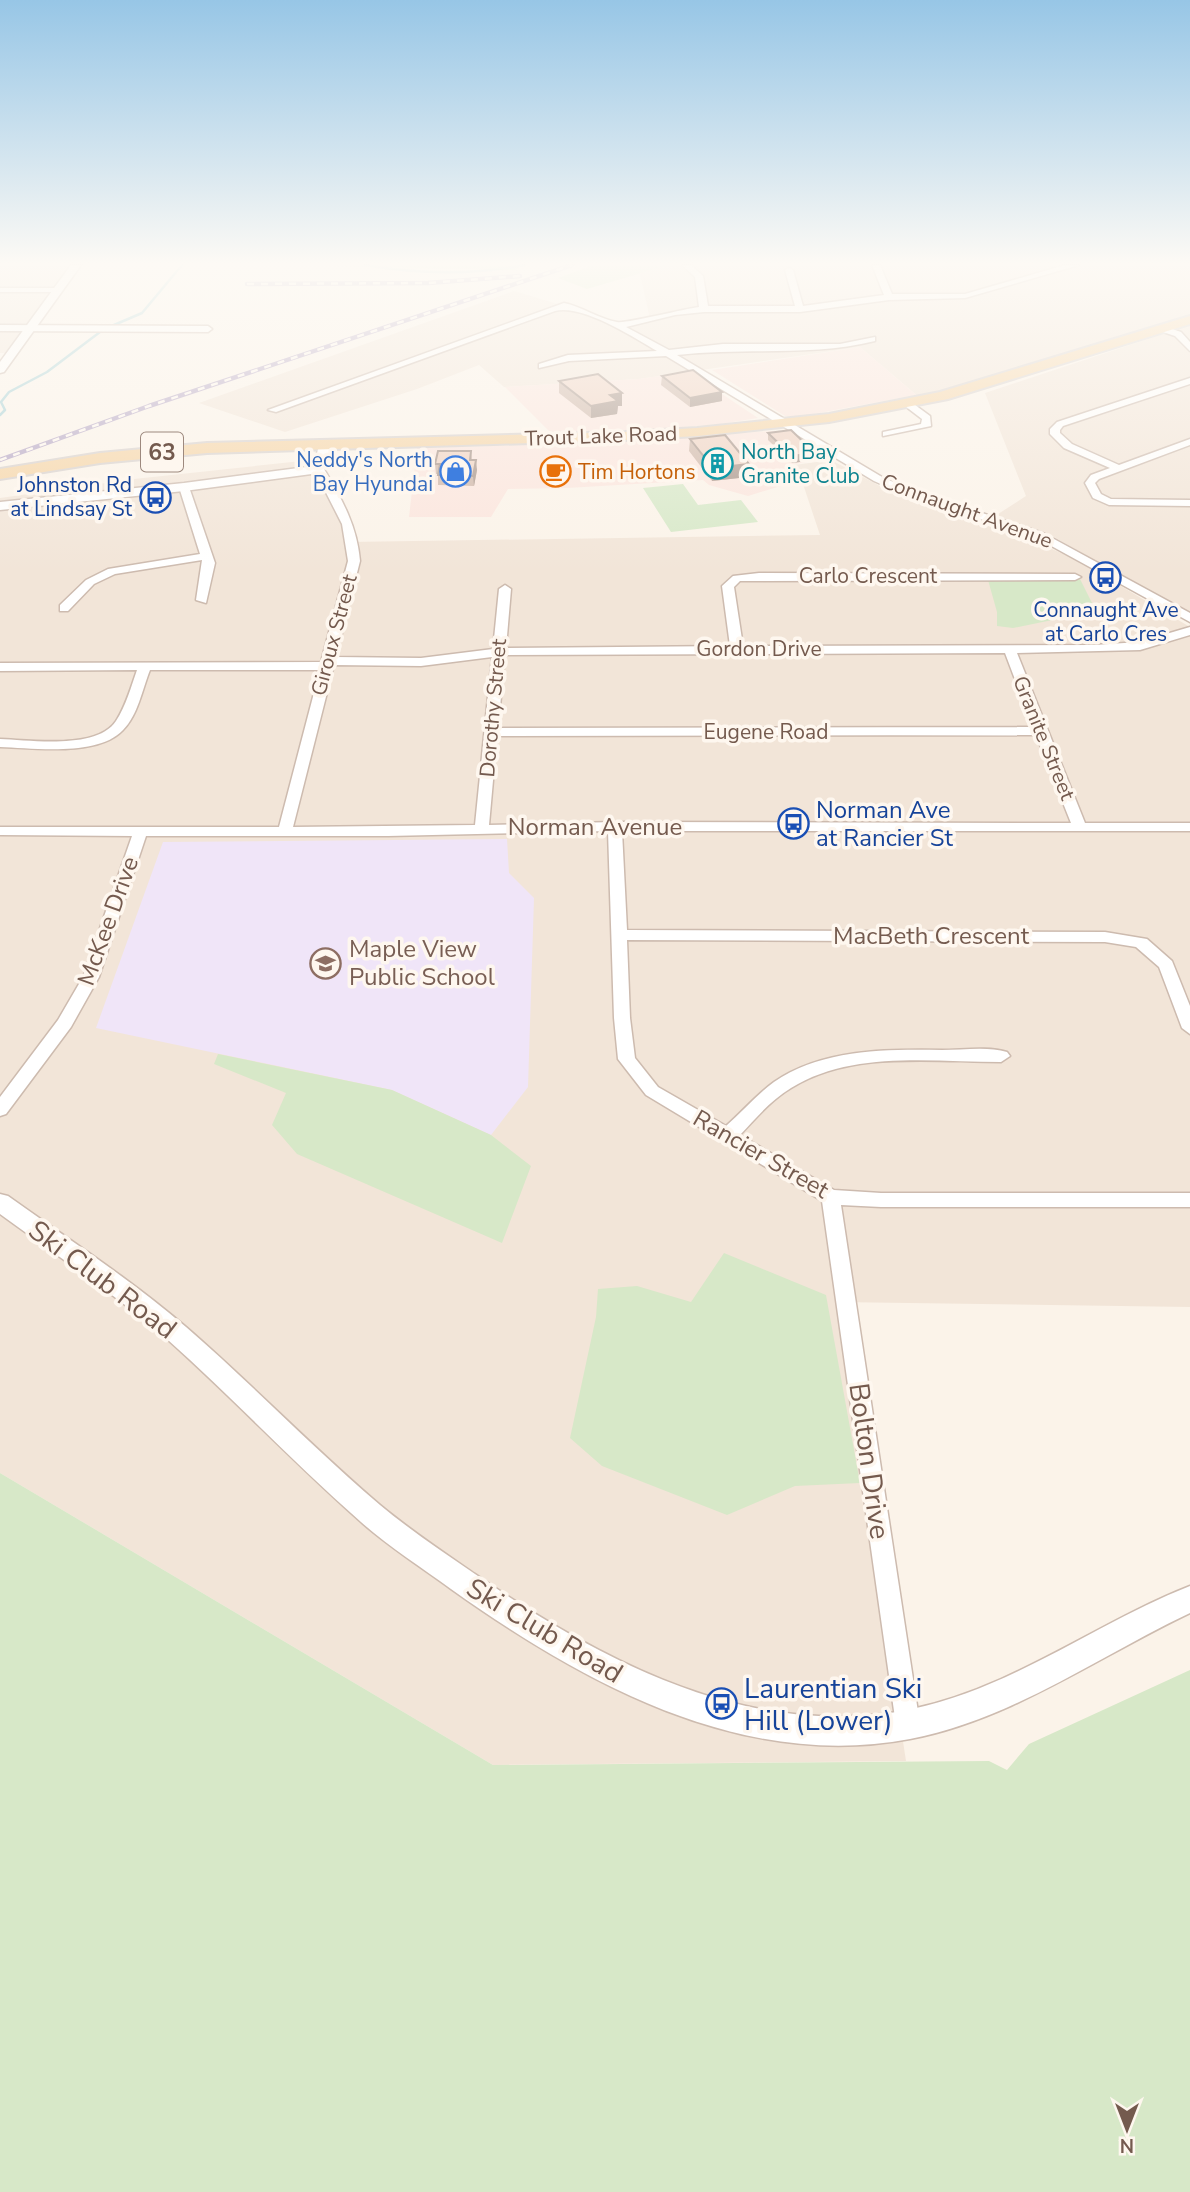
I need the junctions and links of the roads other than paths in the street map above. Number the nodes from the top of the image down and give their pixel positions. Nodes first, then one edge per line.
1 (391, 367) edge
2 (692, 367) edge
3 (1040, 367) edge
4 (1190, 381) edge
5 (908, 404) junction
6 (273, 410) dead end
7 (785, 423) junction
8 (887, 434) dead end
9 (1190, 442) edge
10 (325, 444) junction
11 (1118, 468) junction
12 (319, 469) junction
13 (0, 474) edge
14 (184, 486) junction
15 (1190, 503) edge
16 (0, 506) edge
17 (207, 556) junction
18 (1075, 577) dead end
19 (505, 589) dead end
20 (202, 600) dead end
21 (64, 608) dead end
22 (1190, 618) edge
23 (1190, 631) edge
24 (737, 649) junction
25 (1010, 651) junction
26 (498, 652) junction
27 (326, 664) junction
28 (0, 667) edge
29 (145, 667) junction
30 (1040, 731) junction
31 (492, 732) junction
32 (0, 743) edge
33 (1079, 826) junction
34 (482, 827) junction
35 (615, 827) junction
36 (1190, 827) edge
37 (0, 831) edge
38 (285, 831) junction
39 (141, 832) junction
40 (620, 935) junction
41 (1190, 1028) edge
42 (1001, 1056) dead end
43 (0, 1110) edge
44 (727, 1136) junction
45 (831, 1197) junction
46 (1190, 1200) edge
47 (0, 1202) edge
48 (1190, 1599) edge
49 (908, 1725) junction

1 - 6 street, Connaught Avenue
2 - 7 street, Connaught Avenue
3 - 5 main road, Trout Lake Road
4 - 11 street
5 - 7 main road, Trout Lake Road
5 - 8 street
7 - 10 main road, Trout Lake Road
7 - 22 street, Connaught Avenue
9 - 11 street
10 - 12 street
10 - 13 main road, Trout Lake Road / 63
11 - 15 street
12 - 14 street
12 - 27 street, Giroux Street
14 - 16 street
14 - 17 street
17 - 20 street
17 - 21 street
18 - 24 street, Carlo Crescent
19 - 26 street, Dorothy Street
23 - 25 street, Gordon Drive
24 - 25 street, Gordon Drive
24 - 26 street, Gordon Drive
25 - 30 street, Granite Street
26 - 27 street, Gordon Drive
26 - 31 street, Dorothy Street
27 - 29 street, Gordon Drive
27 - 38 street, Giroux Street
28 - 29 street, Gordon Drive
29 - 32 street
30 - 31 street, Eugene Road
30 - 33 street, Granite Street
31 - 34 street, Dorothy Street
33 - 35 street, Norman Avenue
33 - 36 street, Norman Avenue
34 - 35 street, Norman Avenue
34 - 38 street, Norman Avenue
35 - 40 street, Rancier Street
37 - 39 street, Norman Avenue
38 - 39 street, Norman Avenue
39 - 43 street, McKee Drive
40 - 41 street, MacBeth Crescent
40 - 44 street, Rancier Street
42 - 44 street
44 - 45 street, Rancier Street
45 - 46 street, Rancier Street
45 - 49 street, Bolton Drive
47 - 49 street, Ski Club Road
48 - 49 street, Ski Club Road

